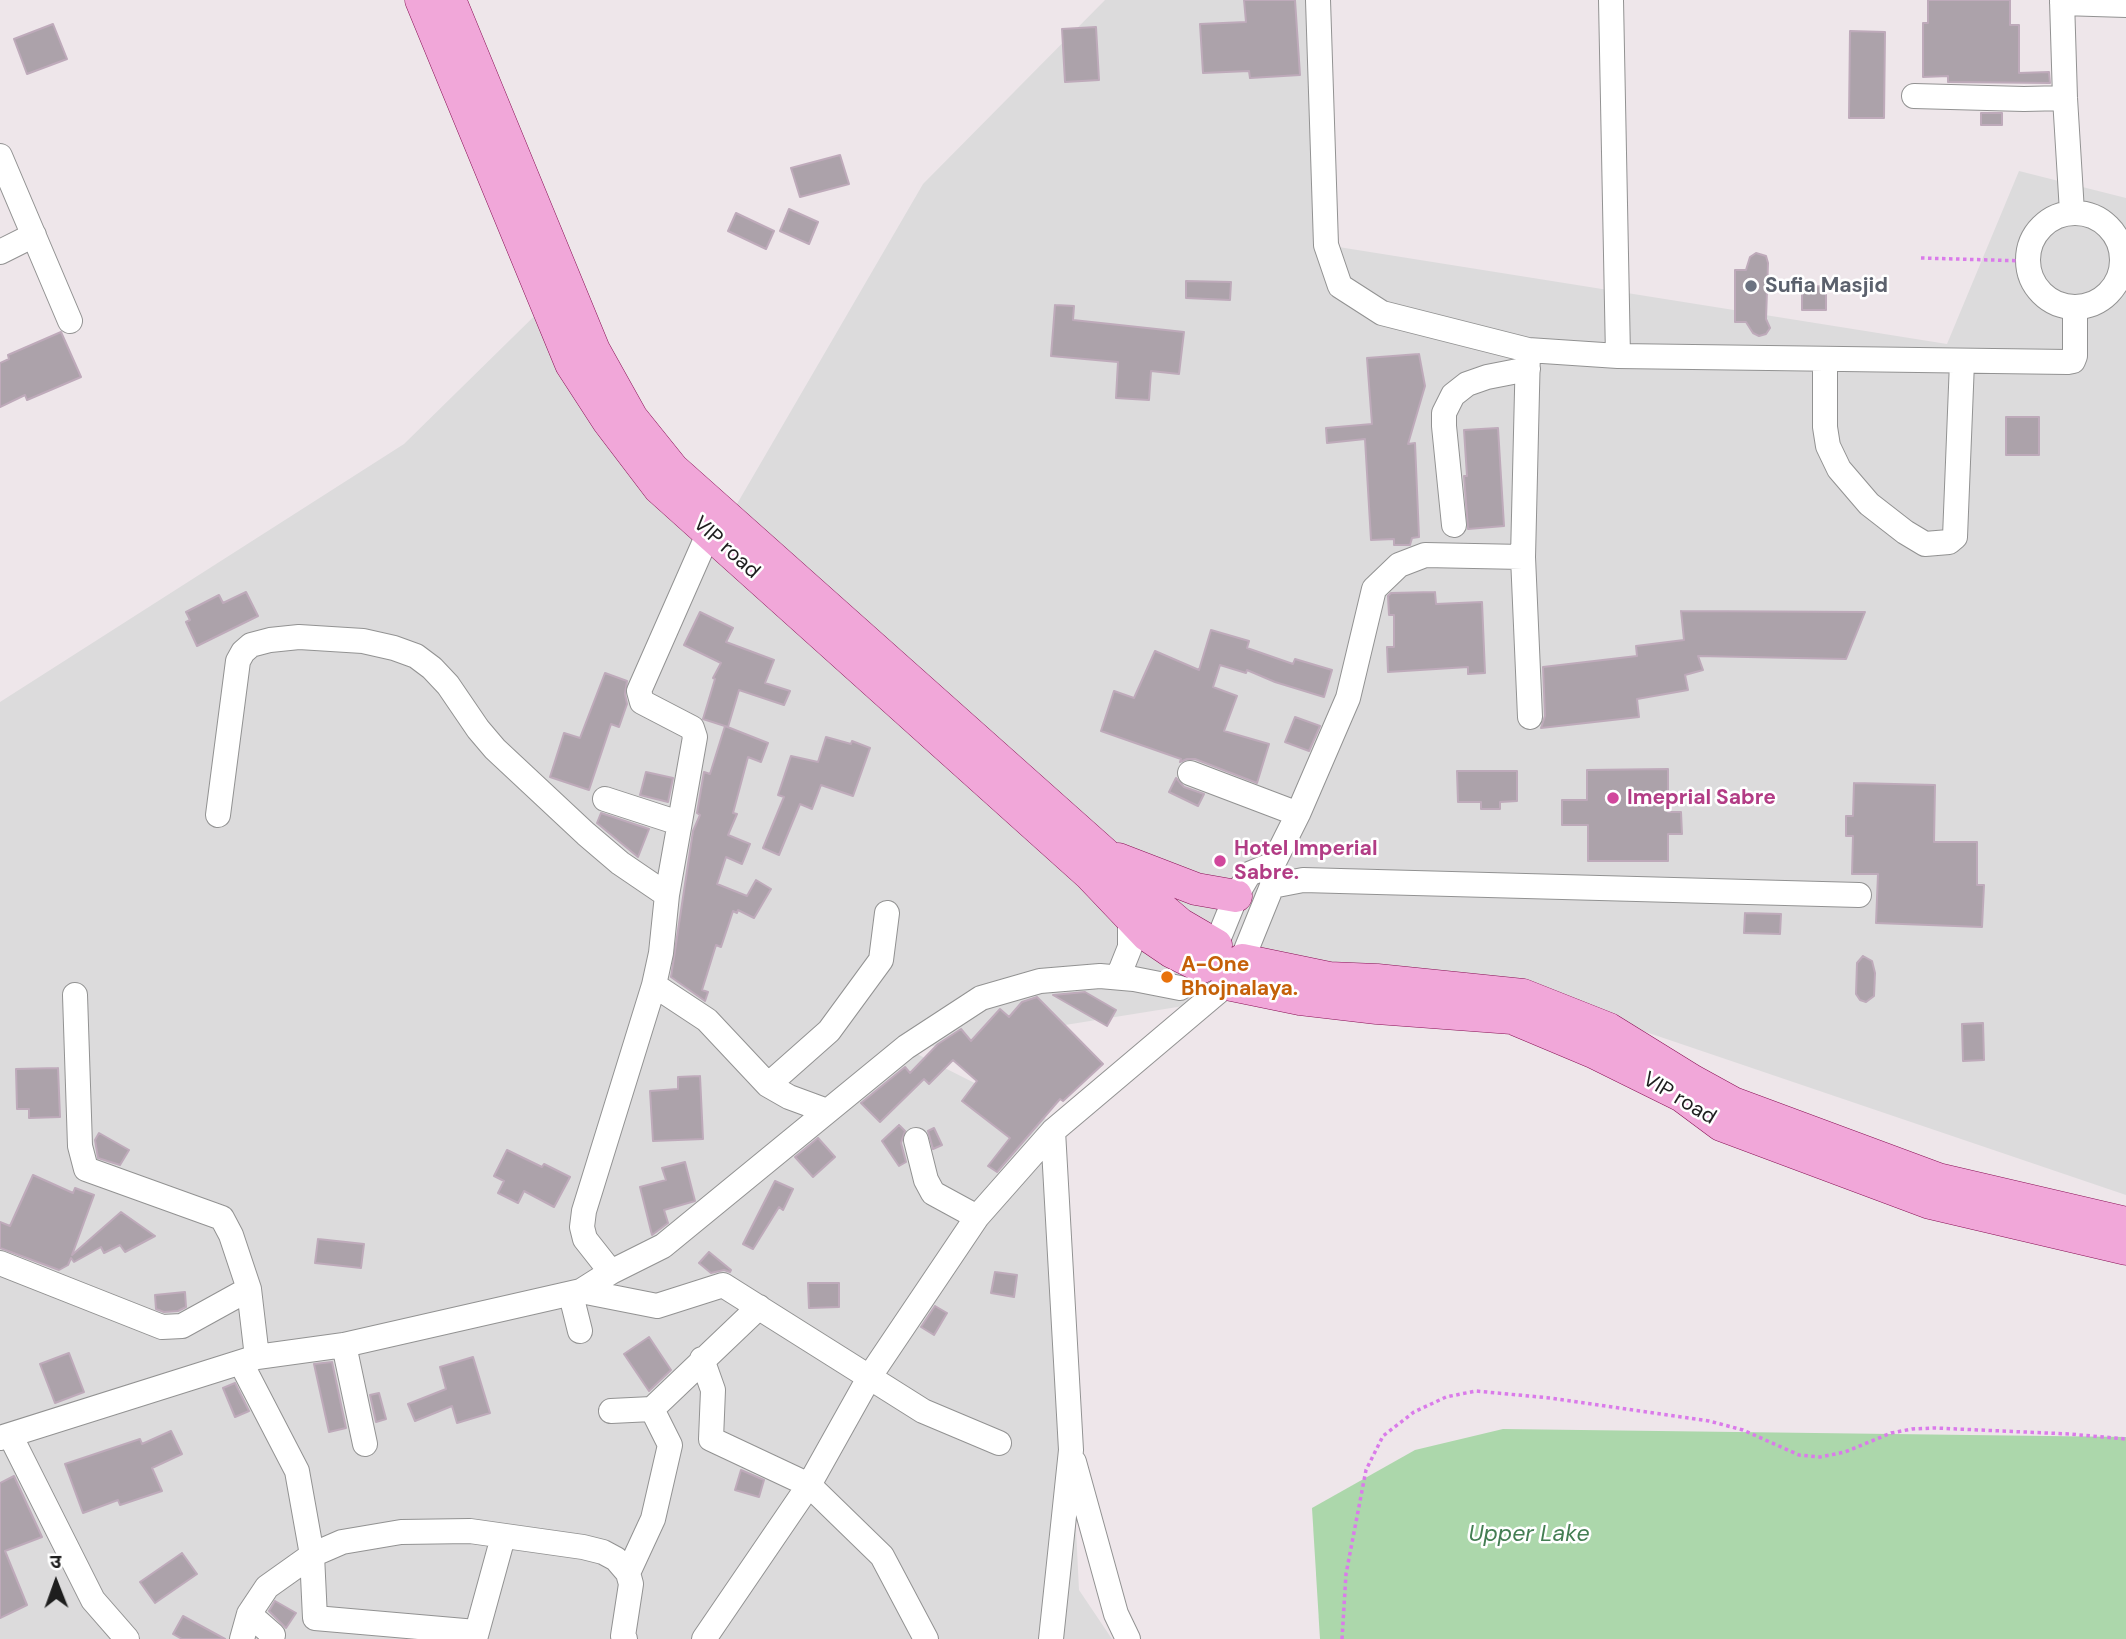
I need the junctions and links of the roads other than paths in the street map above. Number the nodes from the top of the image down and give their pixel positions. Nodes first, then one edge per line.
1 (421, 0) edge
2 (450, 0) edge
3 (1318, 0) edge
4 (1611, 0) edge
5 (2062, 2) edge
6 (2126, 5) edge
7 (1914, 96) dead end
8 (2065, 98) junction
9 (0, 156) edge
10 (2072, 212) junction
11 (34, 235) junction
12 (0, 252) edge
13 (2124, 254) edge
14 (2076, 308) junction
15 (70, 321) dead end
16 (1618, 356) junction
17 (1825, 359) junction
18 (1528, 360) junction
19 (1962, 362) junction
20 (1454, 525) dead end
21 (709, 532) junction
22 (1523, 557) junction
23 (1530, 717) dead end
24 (1190, 773) dead end
25 (605, 799) dead end
26 (1298, 814) junction
27 (218, 815) dead end
28 (679, 823) junction
29 (1104, 853) junction
30 (1273, 875) junction
31 (667, 895) junction
32 (1859, 895) dead end
33 (1236, 896) junction
34 (887, 914) dead end
35 (1130, 917) junction
36 (1213, 969) junction
37 (1118, 977) junction
38 (654, 985) junction
39 (75, 995) dead end
40 (1167, 1036) junction
41 (768, 1085) junction
42 (827, 1111) junction
43 (1052, 1131) junction
44 (916, 1140) dead end
45 (976, 1217) junction
46 (2126, 1223) edge
47 (2126, 1249) edge
48 (0, 1263) edge
49 (611, 1272) junction
50 (249, 1289) junction
51 (576, 1293) junction
52 (759, 1307) junction
53 (580, 1331) dead end
54 (344, 1345) junction
55 (702, 1359) junction
56 (249, 1360) junction
57 (870, 1376) junction
58 (652, 1409) junction
59 (611, 1411) dead end
60 (5, 1437) edge
61 (999, 1443) dead end
62 (365, 1444) dead end
63 (1071, 1450) junction
64 (809, 1485) junction
65 (503, 1537) junction
66 (312, 1555) junction
67 (628, 1573) junction
68 (249, 1614) junction
69 (475, 1635) edge
70 (127, 1639) edge
71 (242, 1639) edge
72 (271, 1639) edge
73 (625, 1639) edge
74 (704, 1639) edge
75 (926, 1639) edge
76 (1051, 1639) edge
77 (1128, 1639) edge

1 - 21 main road, VIP road
2 - 29 main road, VIP road
3 - 18 street
4 - 16 street
5 - 6 street
5 - 8 street
7 - 8 street
8 - 10 street
9 - 11 street
10 - 13 street
10 - 14 street
11 - 12 street
11 - 15 street
13 - 14 street
14 - 19 street
16 - 17 street
16 - 18 street
17 - 19 street
17 - 19 street
18 - 20 street
18 - 22 street
21 - 28 street
21 - 35 main road, VIP road
22 - 23 street
22 - 26 street
24 - 26 street
25 - 28 street
26 - 30 street
27 - 31 street
28 - 31 street
29 - 33 main road
29 - 36 main road, VIP road
30 - 32 street
30 - 33 street
30 - 36 street
31 - 38 street
33 - 36 street
34 - 41 street
35 - 36 main road, VIP road
35 - 37 street
36 - 37 street
36 - 40 street
36 - 40 street
36 - 46 main road, VIP road
36 - 47 main road, VIP road
37 - 42 street
38 - 41 street
38 - 49 street
39 - 50 street
40 - 43 street
41 - 42 street
42 - 49 street
43 - 45 street
43 - 63 street
44 - 45 street
45 - 57 street
48 - 50 street
49 - 51 street
50 - 56 street
51 - 52 street
51 - 53 street
51 - 54 street
52 - 55 street
52 - 57 street
54 - 56 street
54 - 62 street
55 - 58 street
55 - 64 street
56 - 60 street
56 - 66 street
57 - 61 street
57 - 64 street
58 - 59 street
58 - 67 street
60 - 70 street
63 - 76 street
63 - 77 street
64 - 74 street
64 - 75 street
65 - 66 street
65 - 67 street
65 - 69 street
66 - 68 street
66 - 69 street
67 - 73 street
68 - 71 street
68 - 72 street

